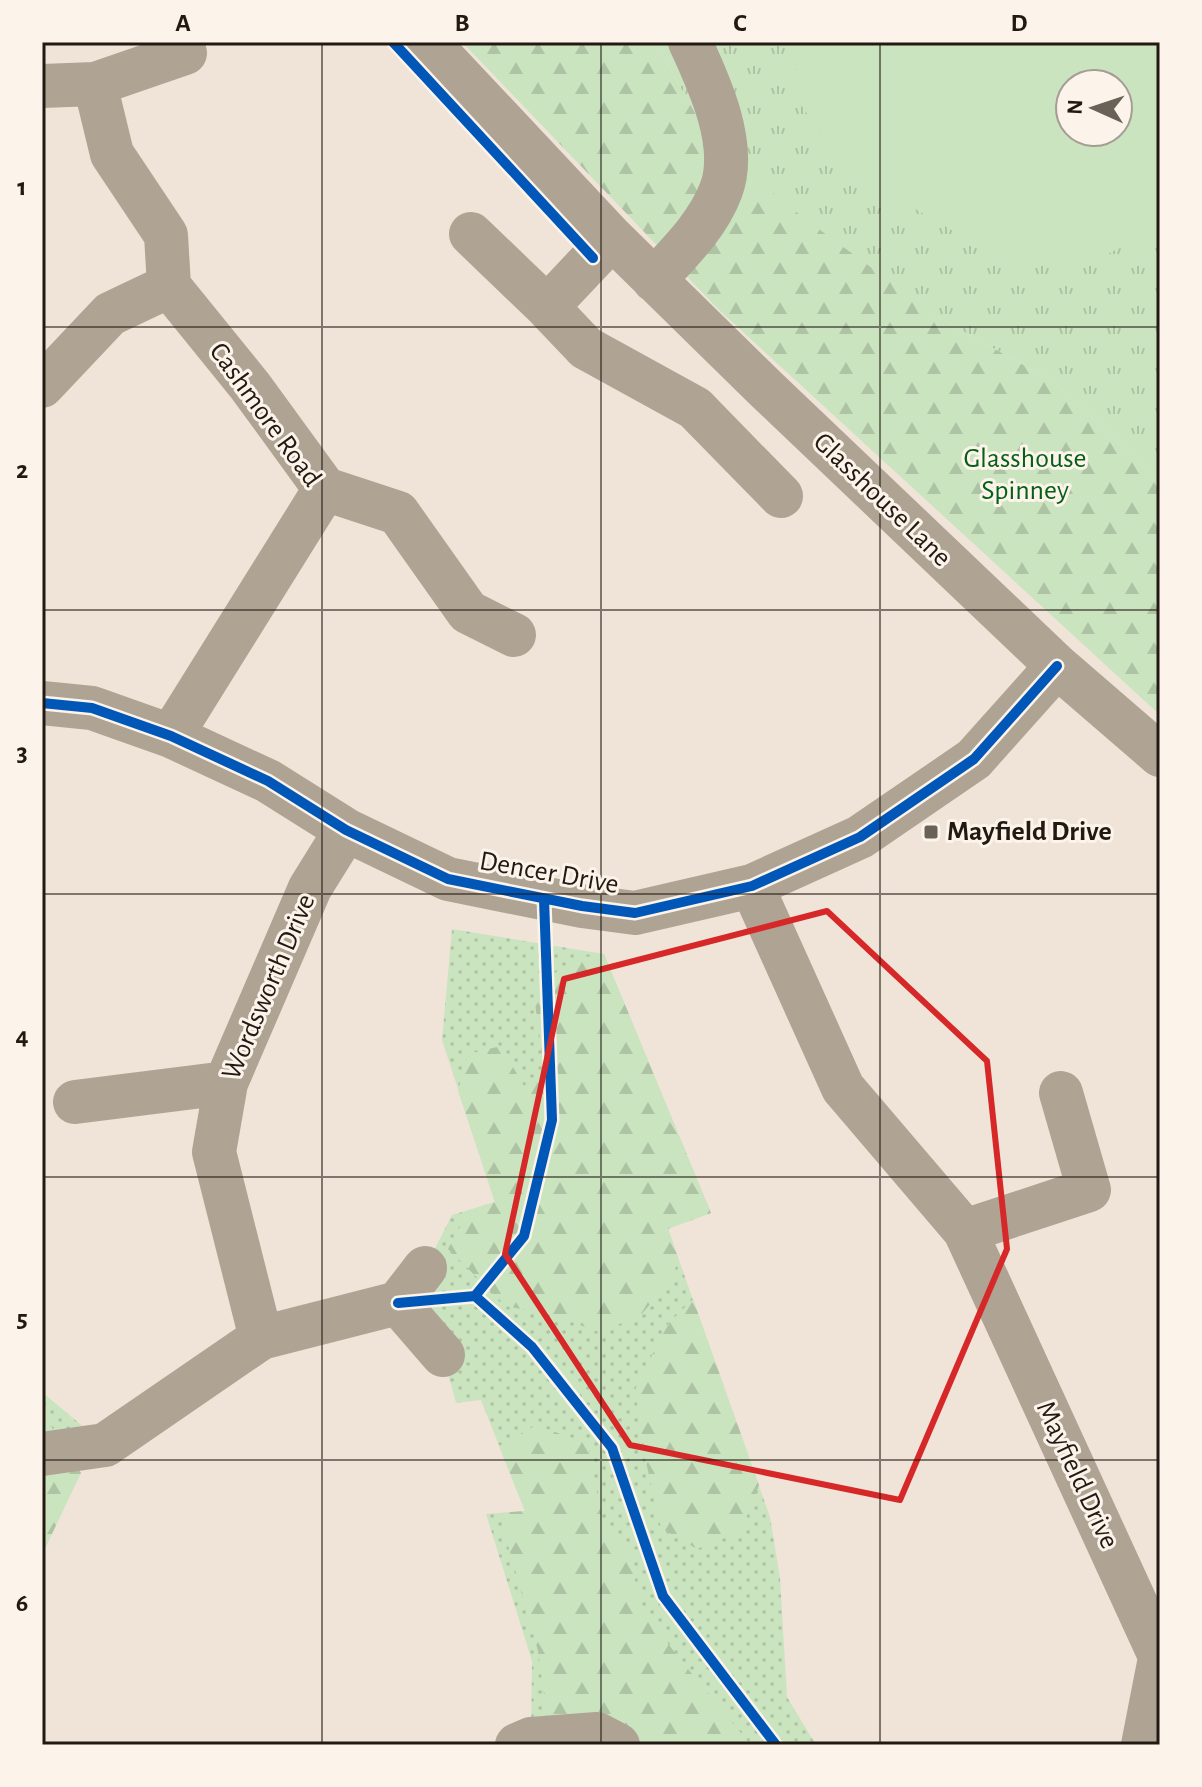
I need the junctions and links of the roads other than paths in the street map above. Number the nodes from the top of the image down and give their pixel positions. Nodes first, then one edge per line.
1 (428, 42) edge
2 (690, 42) edge
3 (185, 53) dead end
4 (95, 84) junction
5 (42, 86) edge
6 (471, 234) dead end
7 (612, 238) junction
8 (654, 280) junction
9 (169, 286) junction
10 (547, 307) junction
11 (49, 365) edge
12 (325, 489) junction
13 (781, 496) dead end
14 (514, 635) dead end
15 (1057, 666) junction
16 (42, 703) edge
17 (171, 736) junction
18 (1160, 755) edge
19 (346, 830) junction
20 (752, 886) junction
21 (226, 1083) junction
22 (1061, 1093) dead end
23 (75, 1102) dead end
24 (965, 1231) junction
25 (425, 1268) dead end
26 (398, 1303) junction
27 (261, 1338) junction
28 (443, 1355) dead end
29 (42, 1454) edge
30 (1160, 1657) edge
31 (517, 1745) edge
32 (618, 1745) edge
33 (1143, 1745) edge

1 - 7 street, Glasshouse Lane
2 - 8 street
3 - 4 street
4 - 5 street
4 - 9 street
6 - 10 street
7 - 8 street, Glasshouse Lane
7 - 10 street
8 - 15 street, Glasshouse Lane
9 - 11 street
9 - 12 street, Cashmore Road
10 - 13 street
12 - 14 street
12 - 17 street, Cashmore Road
15 - 18 street, Glasshouse Lane
15 - 20 street, Dencer Drive
16 - 17 street, Dencer Drive
17 - 19 street, Dencer Drive
19 - 20 street, Dencer Drive
19 - 21 street, Wordsworth Drive
20 - 24 street, Mayfield Drive
21 - 23 street
21 - 27 street, Wordsworth Drive
22 - 24 street
24 - 30 street, Mayfield Drive
25 - 26 street
26 - 27 street
26 - 28 street
27 - 29 street
30 - 33 street, Mayfield Drive
31 - 32 street

